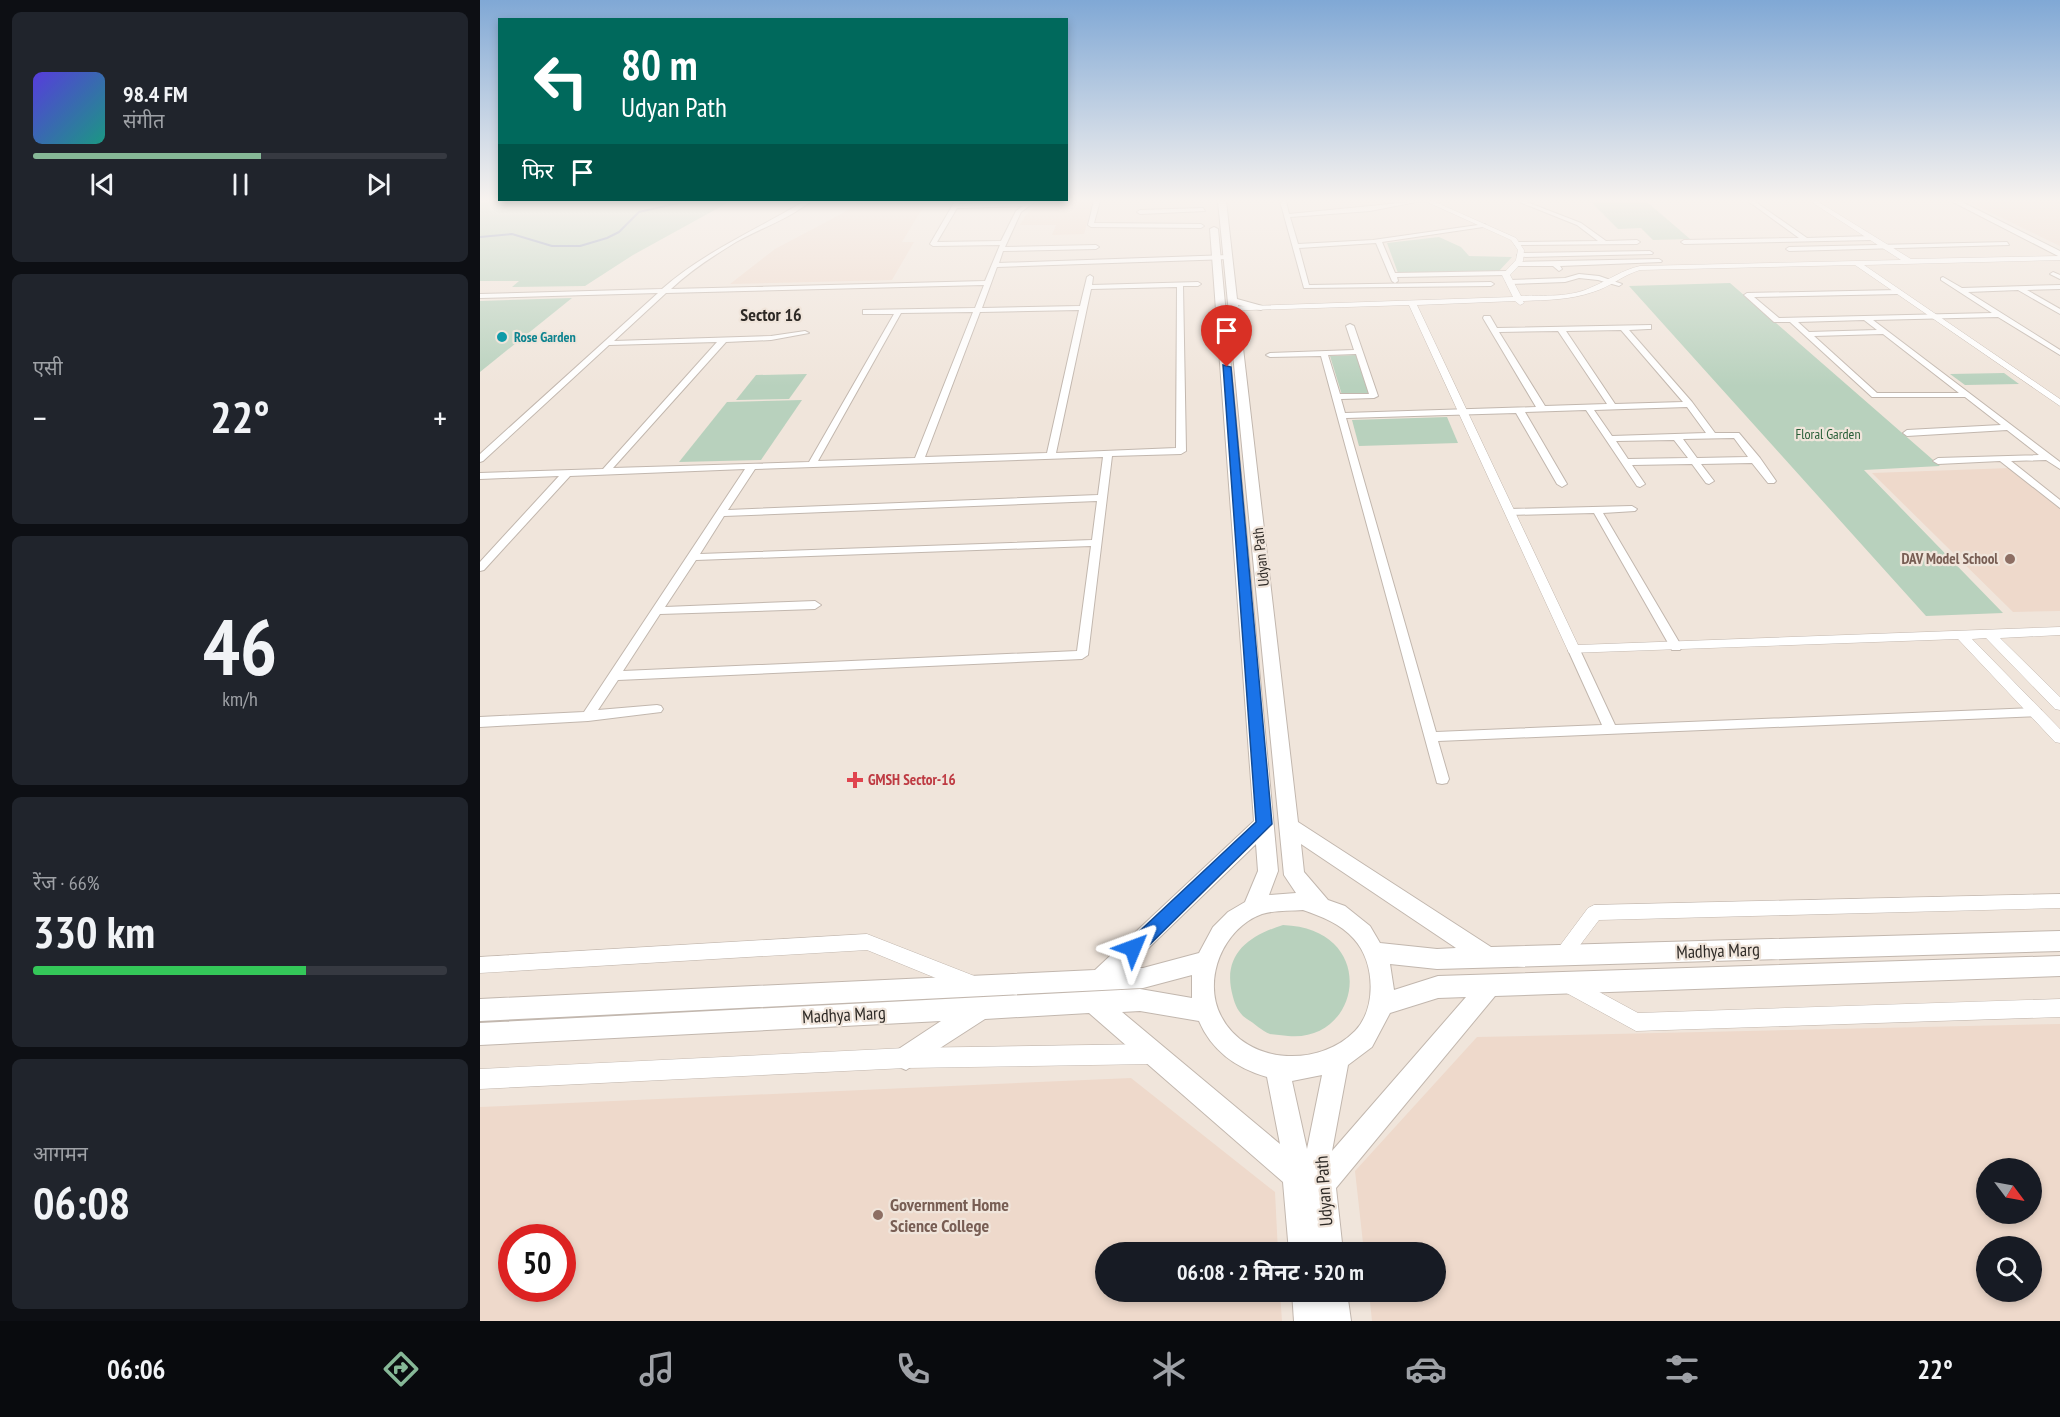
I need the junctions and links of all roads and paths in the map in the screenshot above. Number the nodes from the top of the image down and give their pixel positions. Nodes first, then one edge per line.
1 (701, 263) edge
2 (1093, 263) joint
3 (1103, 263) edge
4 (1224, 263) edge
5 (1299, 263) edge
6 (1388, 263) edge
7 (1601, 263) edge
8 (1911, 263) joint
9 (1922, 263) edge
10 (1516, 264) joint
11 (1554, 264) junction
12 (1859, 264) junction
13 (994, 265) joint
14 (1508, 273) junction
15 (1393, 276) junction
16 (1090, 277) dead end
17 (1943, 279) dead end
18 (1567, 280) junction
19 (1609, 281) junction
20 (1509, 282) junction
21 (987, 283) junction
22 (1198, 284) dead end
23 (1491, 284) dead end
24 (1619, 284) junction
25 (1180, 285) junction
26 (1397, 285) junction
27 (1088, 287) junction
28 (2060, 287) edge
29 (2019, 288) junction
30 (1960, 290) junction
31 (664, 292) junction
32 (1899, 292) junction
33 (480, 296) edge
34 (1519, 301) junction
35 (1413, 304) junction
36 (1083, 308) junction
37 (977, 309) junction
38 (1230, 310) junction
39 (1260, 310) junction
40 (899, 311) junction
41 (866, 312) dead end
42 (2060, 312) edge
43 (2000, 315) junction
44 (1935, 317) junction
45 (1487, 318) dead end
46 (1866, 318) junction
47 (1792, 320) junction
48 (1350, 326) dead end
49 (1623, 327) junction
50 (1648, 327) dead end
51 (1560, 328) junction
52 (1494, 330) junction
53 (1884, 332) junction
54 (805, 333) dead end
55 (1807, 334) junction
56 (724, 339) junction
57 (608, 343) junction
58 (1359, 352) junction
59 (1324, 353) junction
60 (2060, 353) edge
61 (1270, 355) dead end
62 (1967, 395) junction
63 (1336, 397) junction
64 (2060, 403) edge
65 (1689, 404) junction
66 (1588, 407) junction
67 (1613, 407) junction
68 (1542, 409) junction
69 (1519, 410) junction
70 (1463, 412) junction
71 (1341, 416) junction
72 (2009, 427) junction
73 (1907, 433) dead end
74 (1713, 436) junction
75 (1677, 437) junction
76 (1610, 440) junction
77 (1108, 453) junction
78 (1051, 455) junction
79 (2048, 457) junction
80 (480, 459) edge
81 (2003, 459) junction
82 (919, 460) junction
83 (1757, 460) junction
84 (1694, 461) junction
85 (1938, 461) dead end
86 (1624, 462) junction
87 (812, 464) junction
88 (752, 466) junction
89 (2060, 466) edge
90 (606, 472) junction
91 (567, 473) junction
92 (480, 476) edge
93 (1709, 481) dead end
94 (1771, 481) dead end
95 (1562, 484) dead end
96 (1640, 484) dead end
97 (1103, 498) junction
98 (2060, 505) edge
99 (1632, 508) dead end
100 (1597, 510) junction
101 (1510, 512) junction
102 (722, 513) junction
103 (1097, 543) junction
104 (692, 557) junction
105 (480, 568) edge
106 (815, 605) dead end
107 (658, 611) junction
108 (2060, 631) edge
109 (1990, 635) junction
110 (1962, 636) junction
111 (1676, 646) junction
112 (1574, 650) junction
113 (615, 676) junction
114 (2060, 705) edge
115 (657, 709) dead end
116 (2036, 713) junction
117 (588, 716) junction
118 (480, 722) edge
119 (1611, 730) junction
120 (1431, 738) junction
121 (2060, 738) edge
122 (1442, 779) dead end
123 (1264, 824) junction
124 (1289, 826) junction
125 (2060, 901) edge
126 (1320, 905) junction
127 (1252, 909) junction
128 (2060, 941) edge
129 (1376, 952) junction
130 (1562, 955) junction
131 (1489, 958) junction
132 (1205, 961) junction
133 (480, 965) edge
134 (2060, 966) edge
135 (1567, 983) junction
136 (1490, 986) junction
137 (1096, 991) junction
138 (980, 997) junction
139 (1382, 1005) junction
140 (2060, 1008) edge
141 (480, 1010) edge
142 (1206, 1011) junction
143 (480, 1034) edge
144 (1154, 1054) junction
145 (906, 1058) junction
146 (1337, 1060) junction
147 (1277, 1068) junction
148 (480, 1079) edge
149 (1296, 1175) junction
150 (1322, 1184) junction
151 (1302, 1242) edge
152 (1328, 1242) edge
153 (1307, 1302) edge
154 (1334, 1302) edge
155 (1309, 1321) edge
156 (1336, 1321) edge

1 - 31 street
2 - 3 street
2 - 13 street
4 - 38 main road, Udyan Path
5 - 26 street
6 - 15 street
7 - 11 street
8 - 9 street
8 - 12 street
10 - 11 street
10 - 14 street
11 - 18 street
12 - 19 street
12 - 24 street
12 - 32 street
13 - 21 street
14 - 15 street
14 - 20 street
15 - 26 street
16 - 27 street
17 - 30 street
18 - 19 street
18 - 20 street
19 - 24 street
19 - 34 street
20 - 34 street
21 - 31 street
21 - 37 street
22 - 25 street
23 - 26 street
24 - 34 street
25 - 27 street
25 - 77 street
27 - 36 street
28 - 29 street
29 - 30 street
29 - 42 street
30 - 43 street
31 - 33 street
31 - 57 street
32 - 44 street
32 - 47 street
34 - 35 street
35 - 39 street
35 - 70 street
36 - 37 street
36 - 78 street
37 - 40 street
37 - 82 street
38 - 39 main road
38 - 39 main road
38 - 123 main road, Udyan Path
38 - 124 main road, Udyan Path
40 - 41 street
40 - 87 street
43 - 44 street
43 - 60 street
44 - 46 street
44 - 64 street
45 - 52 street
46 - 47 street
46 - 53 street
47 - 55 street
48 - 58 street
49 - 50 street
49 - 51 street
49 - 65 street
51 - 52 street
51 - 67 street
52 - 68 street
53 - 55 street
53 - 62 street
54 - 56 street
55 - 62 street
56 - 57 street
56 - 90 street
57 - 80 street
58 - 59 street
58 - 63 street
59 - 61 street
59 - 63 street
62 - 72 street
63 - 71 street
65 - 67 street
65 - 74 street
66 - 67 street
66 - 68 street
66 - 76 street
68 - 69 street
69 - 70 street
69 - 95 street
70 - 71 street
70 - 101 street
71 - 120 street
72 - 73 street
72 - 79 street
74 - 75 street
74 - 83 street
75 - 76 street
75 - 84 street
76 - 86 street
77 - 78 street
77 - 97 street
78 - 82 street
79 - 81 street
79 - 89 street
81 - 85 street
81 - 98 street
82 - 87 street
83 - 84 street
83 - 94 street
84 - 86 street
84 - 93 street
86 - 96 street
87 - 88 street
88 - 90 street
88 - 102 street
90 - 91 street
91 - 92 street
91 - 105 street
97 - 102 street
97 - 103 street
99 - 100 street
100 - 101 street
100 - 111 street
101 - 112 street
102 - 104 street
103 - 104 street
103 - 113 street
104 - 107 street
106 - 107 street
107 - 113 street
108 - 109 street
109 - 110 street
109 - 114 street
110 - 111 street
110 - 116 street
111 - 112 street
112 - 119 street
113 - 117 street
115 - 117 street
116 - 119 street
116 - 121 street
117 - 118 street
119 - 120 street
120 - 122 street
123 - 127 main road, Udyan Path
123 - 137 main road
124 - 126 main road, Udyan Path
124 - 131 main road
125 - 130 street
126 - 127 main road
126 - 129 main road
127 - 132 main road
128 - 130 main road, Madhya Marg
129 - 131 main road, Madhya Marg
129 - 139 main road
130 - 131 main road, Madhya Marg
132 - 137 main road, Madhya Marg
132 - 142 main road
133 - 138 street
134 - 135 main road, Madhya Marg
135 - 136 main road, Madhya Marg
135 - 140 street
136 - 139 main road, Madhya Marg
136 - 150 main road
137 - 138 main road, Madhya Marg
137 - 142 main road, Madhya Marg
137 - 144 main road
138 - 141 main road, Madhya Marg
138 - 143 main road, Madhya Marg
138 - 145 main road
139 - 146 main road
142 - 147 main road
144 - 145 street
144 - 149 main road
145 - 148 street
146 - 147 main road
146 - 150 main road, Udyan Path
147 - 149 main road, Udyan Path
149 - 151 main road, Udyan Path
150 - 152 main road, Udyan Path
153 - 155 main road
154 - 156 main road

